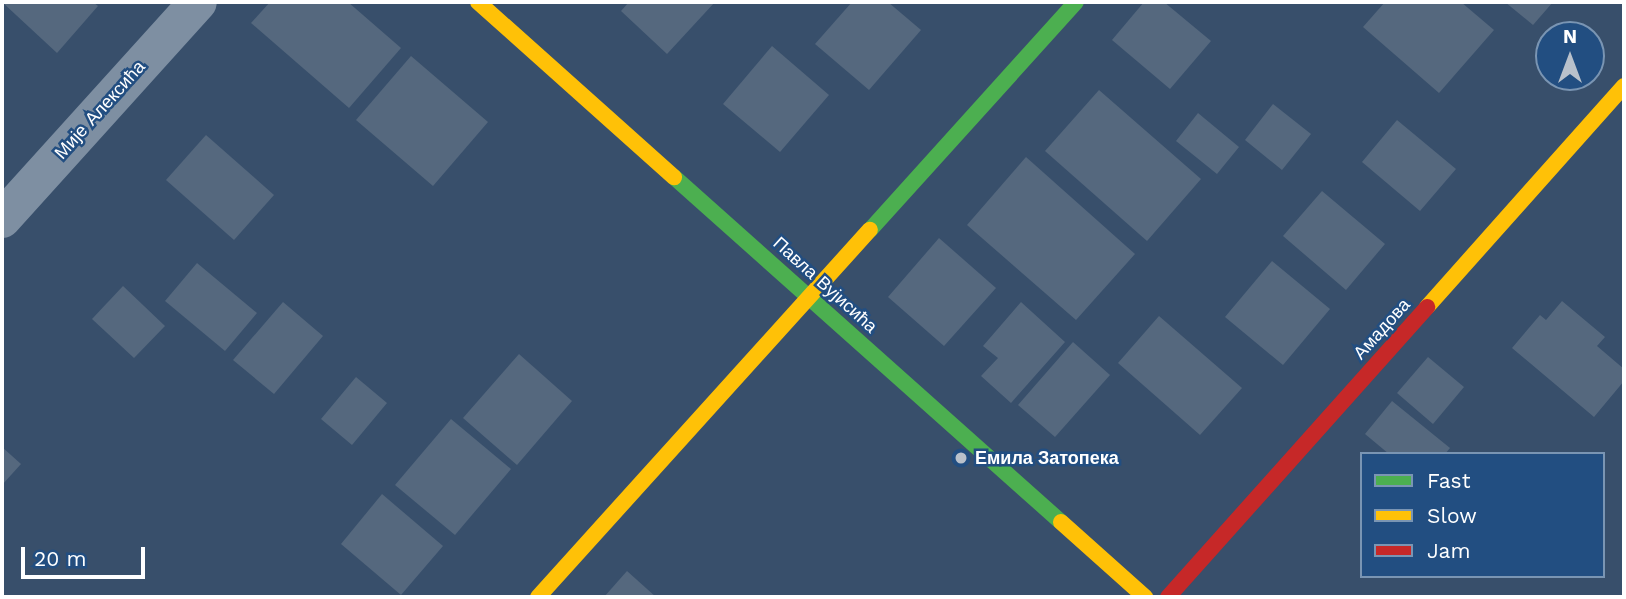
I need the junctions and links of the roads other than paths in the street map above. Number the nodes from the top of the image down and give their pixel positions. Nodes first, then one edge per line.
1 (198, 2) edge
2 (478, 2) edge
3 (1076, 2) edge
4 (1624, 86) edge
5 (2, 219) edge
6 (811, 297) junction
7 (538, 597) edge
8 (1145, 597) edge
9 (1168, 597) edge

1 - 5 street, Мије Алексића
2 - 6 street, Павла Вујисића
3 - 6 street
4 - 9 street, Амадова
6 - 7 street
6 - 8 street, Павла Вујисића

